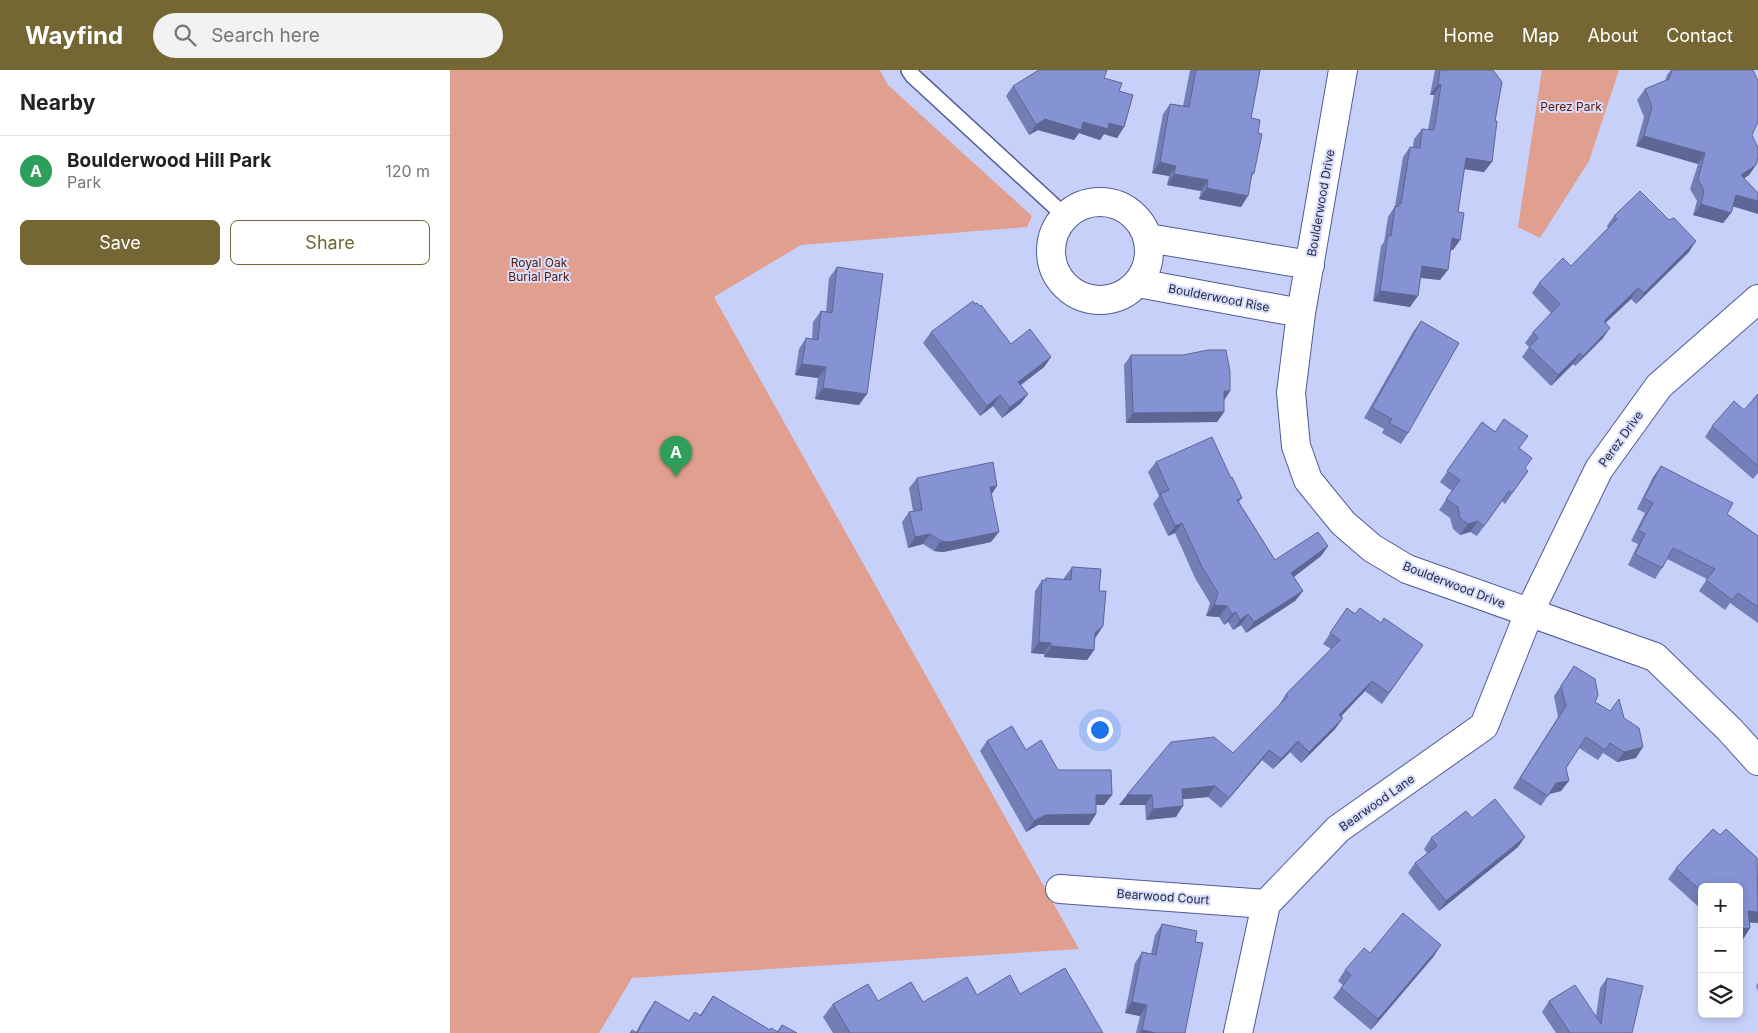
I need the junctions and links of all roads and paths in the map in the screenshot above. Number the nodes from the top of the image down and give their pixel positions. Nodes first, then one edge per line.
1 (909, 70) edge
2 (1343, 70) edge
3 (1065, 216) junction
4 (1148, 238) junction
5 (1310, 265) junction
6 (1138, 283) junction
7 (1758, 299) edge
8 (1301, 313) junction
9 (1529, 613) junction
10 (1758, 760) edge
11 (1060, 889) dead end
12 (1266, 904) junction
13 (1238, 1033) edge

1 - 3 lane
2 - 5 street, Boulderwood Drive
3 - 4 street
3 - 6 street
4 - 5 street
4 - 6 street
5 - 8 street, Boulderwood Drive
6 - 8 street, Boulderwood Rise
7 - 9 street, Perez Drive
8 - 9 street, Boulderwood Drive
9 - 10 street, Boulderwood Drive
9 - 12 street, Bearwood Lane
11 - 12 street, Bearwood Court
12 - 13 street

